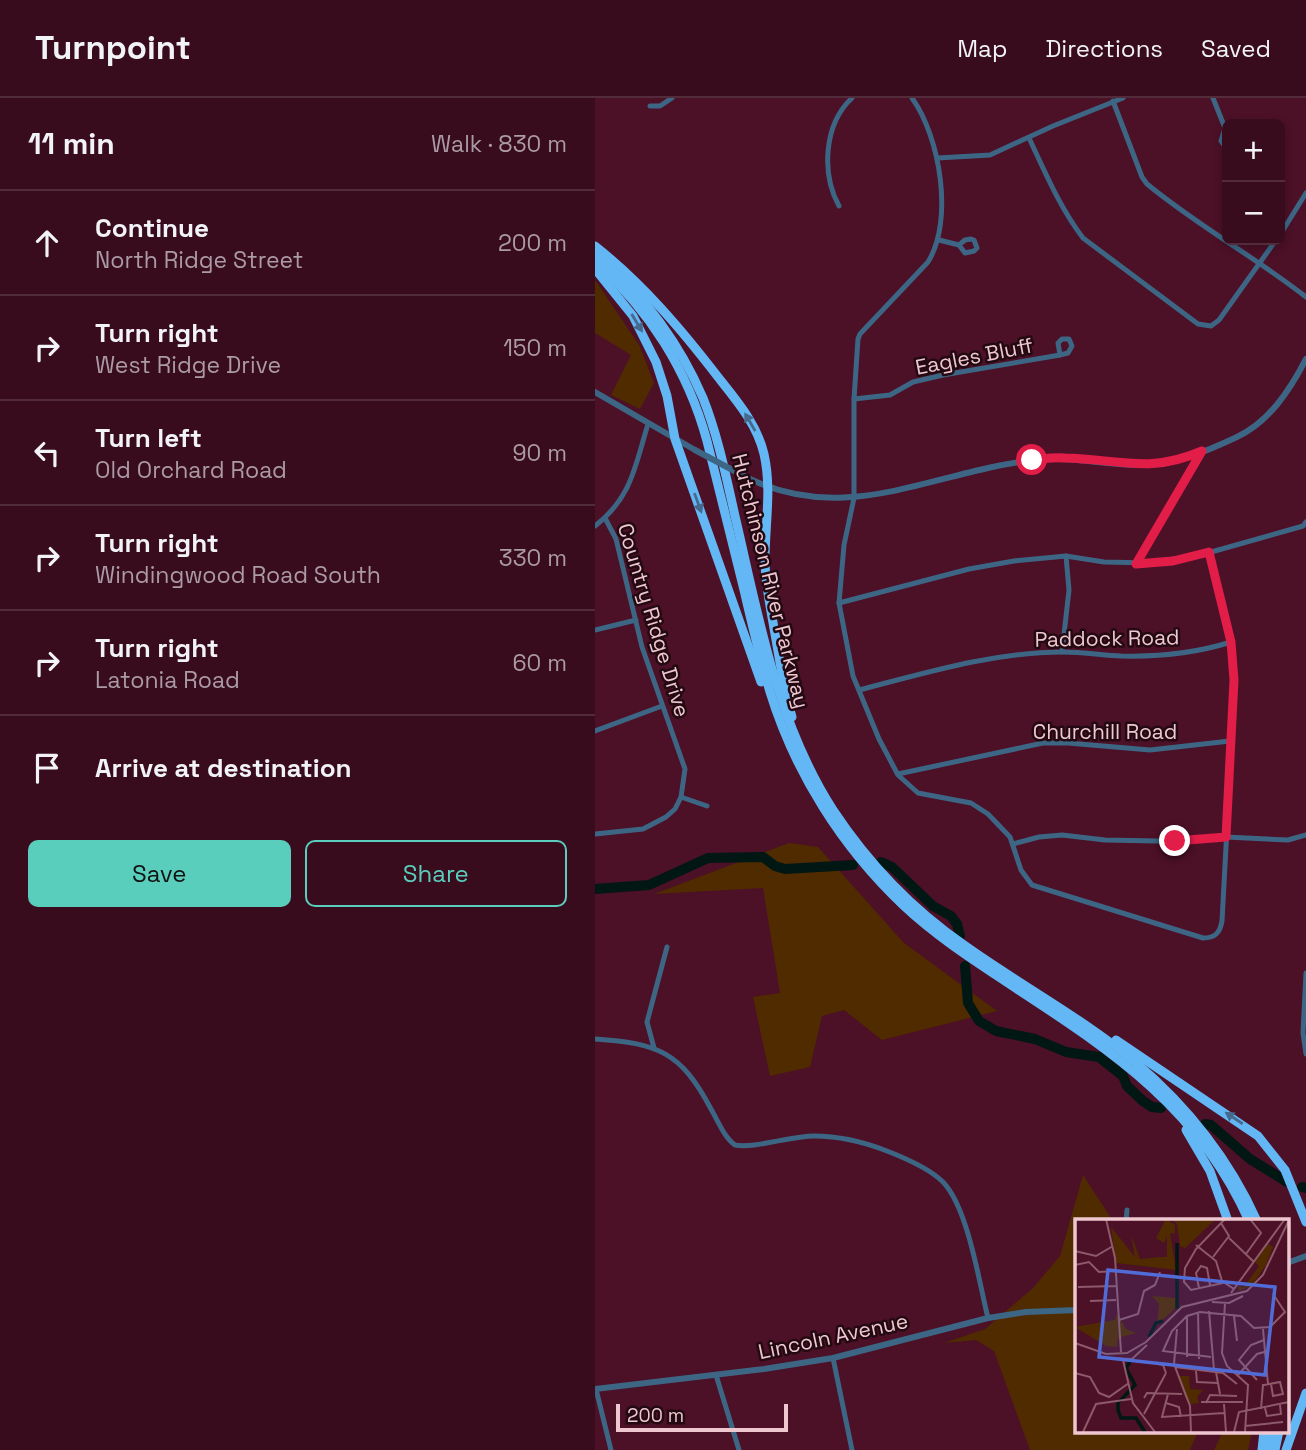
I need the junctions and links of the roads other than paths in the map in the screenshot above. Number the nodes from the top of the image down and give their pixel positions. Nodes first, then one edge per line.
1 (672, 98) edge
2 (852, 98) edge
3 (912, 98) edge
4 (1123, 98) edge
5 (1213, 98) edge
6 (1113, 101) junction
7 (650, 106) dead end
8 (1222, 119) edge
9 (1029, 138) junction
10 (938, 159) junction
11 (1306, 193) edge
12 (839, 206) dead end
13 (1285, 227) edge
14 (939, 240) junction
15 (959, 245) dead end
16 (1272, 245) edge
17 (595, 246) edge
18 (595, 252) edge
19 (595, 262) edge
20 (1258, 264) junction
21 (595, 269) edge
22 (1306, 297) edge
23 (1060, 355) dead end
24 (1306, 359) edge
25 (595, 392) edge
26 (854, 399) junction
27 (647, 424) junction
28 (675, 439) junction
29 (1202, 451) junction
30 (769, 487) junction
31 (854, 498) junction
32 (605, 519) junction
33 (1306, 522) edge
34 (595, 526) edge
35 (1209, 552) junction
36 (1066, 556) junction
37 (1136, 564) junction
38 (839, 603) junction
39 (636, 620) junction
40 (595, 629) edge
41 (1231, 642) junction
42 (1062, 652) junction
43 (859, 690) junction
44 (662, 706) junction
45 (595, 731) edge
46 (1230, 741) junction
47 (798, 762) junction
48 (898, 775) junction
49 (823, 793) junction
50 (681, 797) junction
51 (707, 806) dead end
52 (595, 834) edge
53 (1306, 835) edge
54 (1226, 837) junction
55 (1013, 844) junction
56 (667, 947) dead end
57 (1306, 973) edge
58 (1047, 1000) junction
59 (1305, 1038) edge
60 (595, 1039) edge
61 (654, 1049) junction
62 (1306, 1054) edge
63 (1139, 1075) junction
64 (1127, 1210) dead end
65 (1126, 1219) edge
66 (1227, 1219) edge
67 (1248, 1219) edge
68 (1256, 1219) edge
69 (1306, 1222) edge
70 (1306, 1256) edge
71 (1289, 1262) edge
72 (1075, 1310) edge
73 (988, 1318) junction
74 (833, 1358) junction
75 (716, 1375) junction
76 (595, 1389) edge
77 (1306, 1393) edge
78 (1264, 1432) edge
79 (1271, 1432) edge
80 (1279, 1432) edge
81 (611, 1450) edge
82 (739, 1450) edge
83 (852, 1450) edge
84 (1262, 1450) edge
85 (1267, 1450) edge
86 (1275, 1450) edge
87 (1286, 1450) edge

1 - 7 street
2 - 12 street
3 - 10 street
4 - 6 street
5 - 8 street
6 - 9 street
6 - 20 street
9 - 10 street
9 - 20 street
10 - 14 street
11 - 13 street
14 - 15 street
14 - 26 street
16 - 20 street
30 -> 17 highway
18 - 49 highway, Hutchinson River Parkway
19 - 47 highway, Hutchinson River Parkway
20 - 22 street
21 -> 28 highway
23 - 26 street, Eagles Bluff
24 - 29 street
25 - 27 street
26 - 31 street
27 - 28 street
27 - 32 street
28 - 30 street, bridge
28 -> 47 highway
29 - 31 street
29 - 37 street
30 - 31 street
30 - 49 highway
31 - 38 street
32 - 34 street
32 - 39 street, Country Ridge Drive
33 - 35 street
35 - 37 street
35 - 41 street
36 - 37 street
36 - 38 street
36 - 42 street
38 - 43 street
39 - 40 street
39 - 44 street, Country Ridge Drive
41 - 42 street, Paddock Road
41 - 46 street
42 - 43 street, Paddock Road
43 - 48 street
44 - 45 street
44 - 50 street, Country Ridge Drive
46 - 48 street, Churchill Road
46 - 54 street
47 - 63 highway, Hutchinson River Parkway
48 - 55 street
49 - 58 highway, Hutchinson River Parkway
50 - 51 street
50 - 52 street
53 - 54 street
54 - 55 street
54 - 55 street
56 - 61 street
57 - 59 street
58 - 68 highway, Hutchinson River Parkway
69 -> 58 highway
59 - 62 street
60 - 61 street
61 - 73 street
63 - 66 highway
63 - 67 highway, Hutchinson River Parkway
64 - 65 street
70 - 71 street
72 - 73 street, Lincoln Avenue
73 - 74 street, Lincoln Avenue
74 - 75 street, Lincoln Avenue
74 - 83 street
75 - 76 street, Lincoln Avenue
75 - 82 street
76 - 81 street
77 - 87 highway
78 - 84 highway
79 - 85 highway
80 - 86 highway

